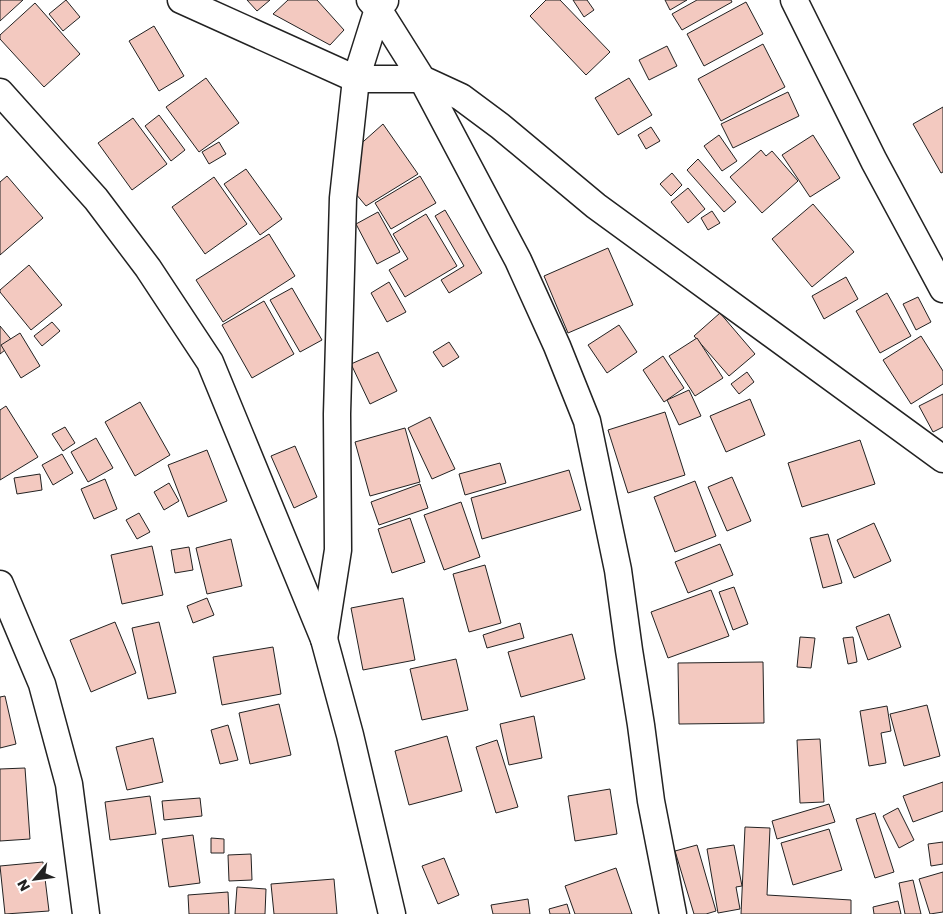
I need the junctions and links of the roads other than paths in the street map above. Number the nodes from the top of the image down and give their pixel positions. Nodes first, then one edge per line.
1 (181, 0) edge
2 (794, 0) edge
3 (378, 3) edge
4 (356, 79) junction
5 (422, 79) junction
6 (0, 92) edge
7 (943, 290) edge
8 (943, 459) edge
9 (0, 584) edge
10 (324, 639) junction
11 (86, 914) edge
12 (392, 914) edge
13 (673, 914) edge

1 - 4 street
2 - 7 street
3 - 4 street
3 - 5 street
4 - 5 street
4 - 10 street
5 - 8 street
5 - 13 street
6 - 10 street
9 - 11 street
10 - 12 street

